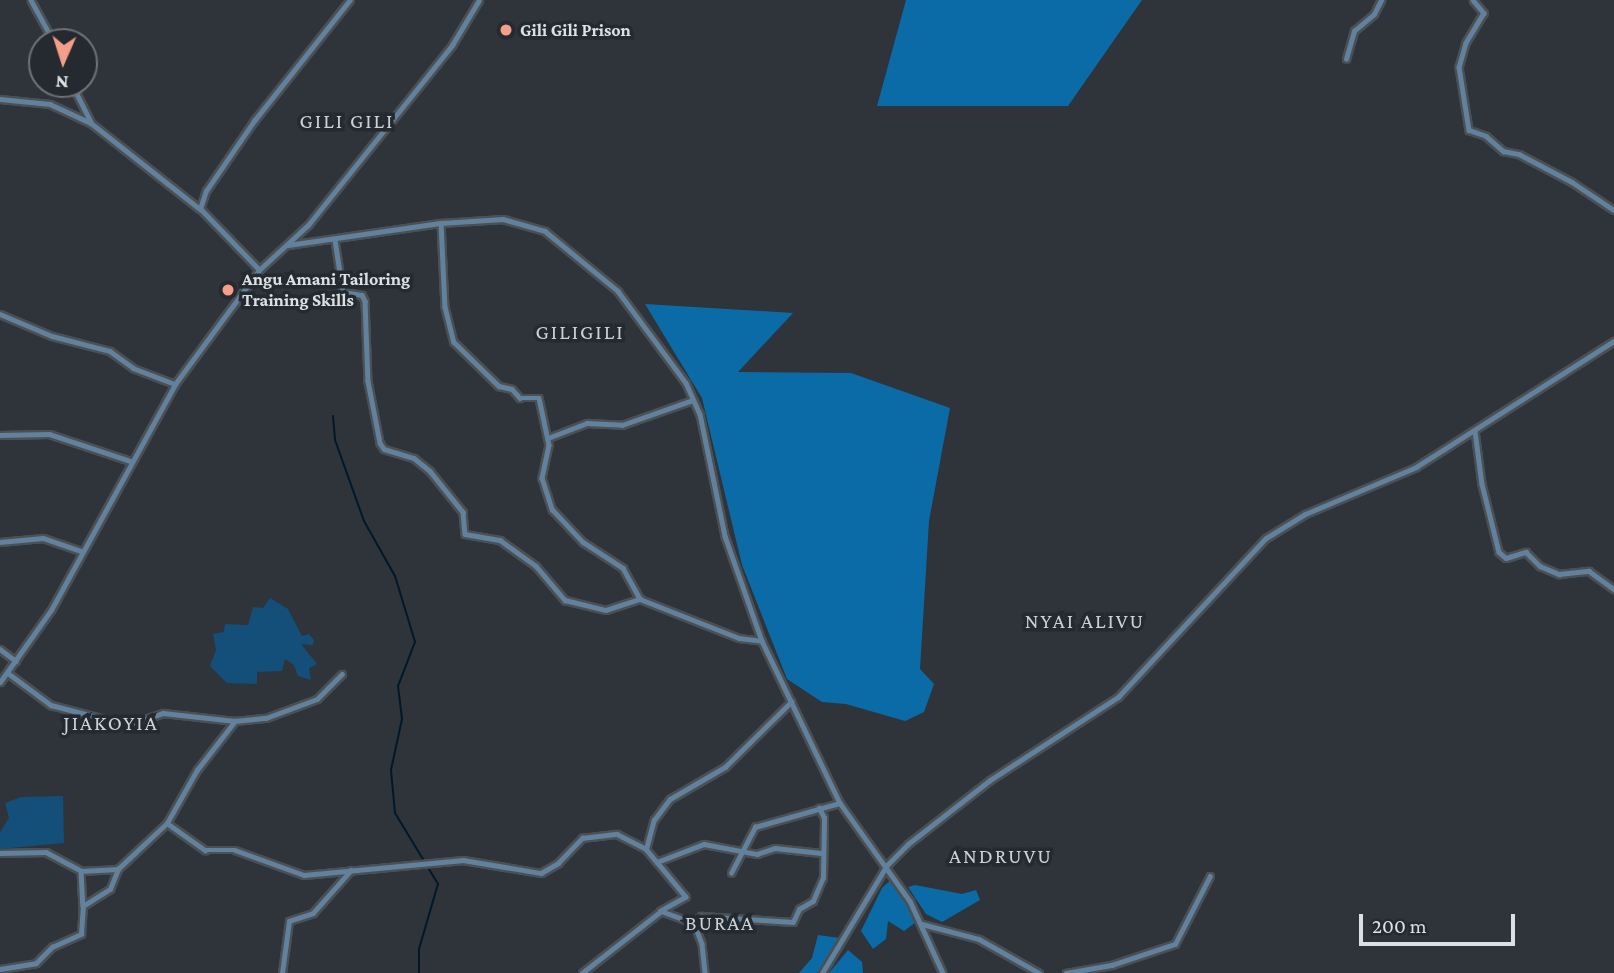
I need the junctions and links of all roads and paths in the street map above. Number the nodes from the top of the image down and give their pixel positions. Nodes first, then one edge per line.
1 (31, 0) edge
2 (350, 0) edge
3 (479, 0) edge
4 (1381, 0) edge
5 (1473, 0) edge
6 (46, 28) edge
7 (1346, 58) dead end
8 (79, 98) edge
9 (0, 99) edge
10 (91, 122) junction
11 (200, 209) junction
12 (1614, 210) edge
13 (441, 223) junction
14 (335, 240) junction
15 (288, 245) junction
16 (259, 270) junction
17 (0, 314) edge
18 (1614, 341) edge
19 (174, 384) junction
20 (694, 400) junction
21 (1475, 431) junction
22 (0, 435) edge
23 (548, 438) junction
24 (130, 461) junction
25 (0, 542) edge
26 (81, 551) junction
27 (1614, 589) edge
28 (640, 599) junction
29 (762, 641) junction
30 (0, 649) edge
31 (16, 661) junction
32 (8, 673) junction
33 (342, 674) dead end
34 (0, 682) edge
35 (791, 702) junction
36 (235, 721) junction
37 (840, 803) junction
38 (819, 808) junction
39 (167, 823) junction
40 (646, 849) junction
41 (743, 849) junction
42 (0, 853) edge
43 (821, 853) junction
44 (657, 862) junction
45 (887, 865) junction
46 (118, 869) junction
47 (351, 869) junction
48 (81, 871) junction
49 (731, 873) dead end
50 (1210, 876) dead end
51 (83, 906) junction
52 (661, 911) junction
53 (694, 923) junction
54 (922, 923) junction
55 (0, 969) edge
56 (282, 973) edge
57 (583, 973) edge
58 (705, 973) edge
59 (822, 973) edge
60 (943, 973) edge
61 (1039, 973) edge
62 (1066, 973) edge

1 - 6 street
2 - 11 street
3 - 15 street
4 - 7 street
5 - 12 street
8 - 10 street
9 - 10 street
10 - 11 street
11 - 16 street
13 - 14 street
13 - 20 street
13 - 23 street
14 - 15 street
14 - 28 street
15 - 16 street
16 - 19 street
17 - 19 street
18 - 21 street
19 - 24 street
20 - 23 street
20 - 29 street
21 - 27 street
21 - 45 street
22 - 24 street
23 - 28 street
24 - 26 street
25 - 26 street
26 - 31 street
28 - 29 street
29 - 35 street
30 - 31 street
31 - 32 street
32 - 34 street
32 - 36 street
33 - 36 street
35 - 37 street
35 - 40 street
36 - 39 street
37 - 38 street
37 - 45 street
38 - 41 street
38 - 43 street
39 - 46 street
39 - 47 street
40 - 44 street
40 - 47 street
41 - 43 street
41 - 44 street
41 - 49 street
42 - 48 street
43 - 53 street
44 - 52 street
45 - 54 street
45 - 59 street
46 - 48 street
46 - 51 street
47 - 56 street
48 - 51 street
50 - 62 street
51 - 55 street
52 - 53 street
52 - 57 street
53 - 58 street
54 - 60 street
54 - 61 street

